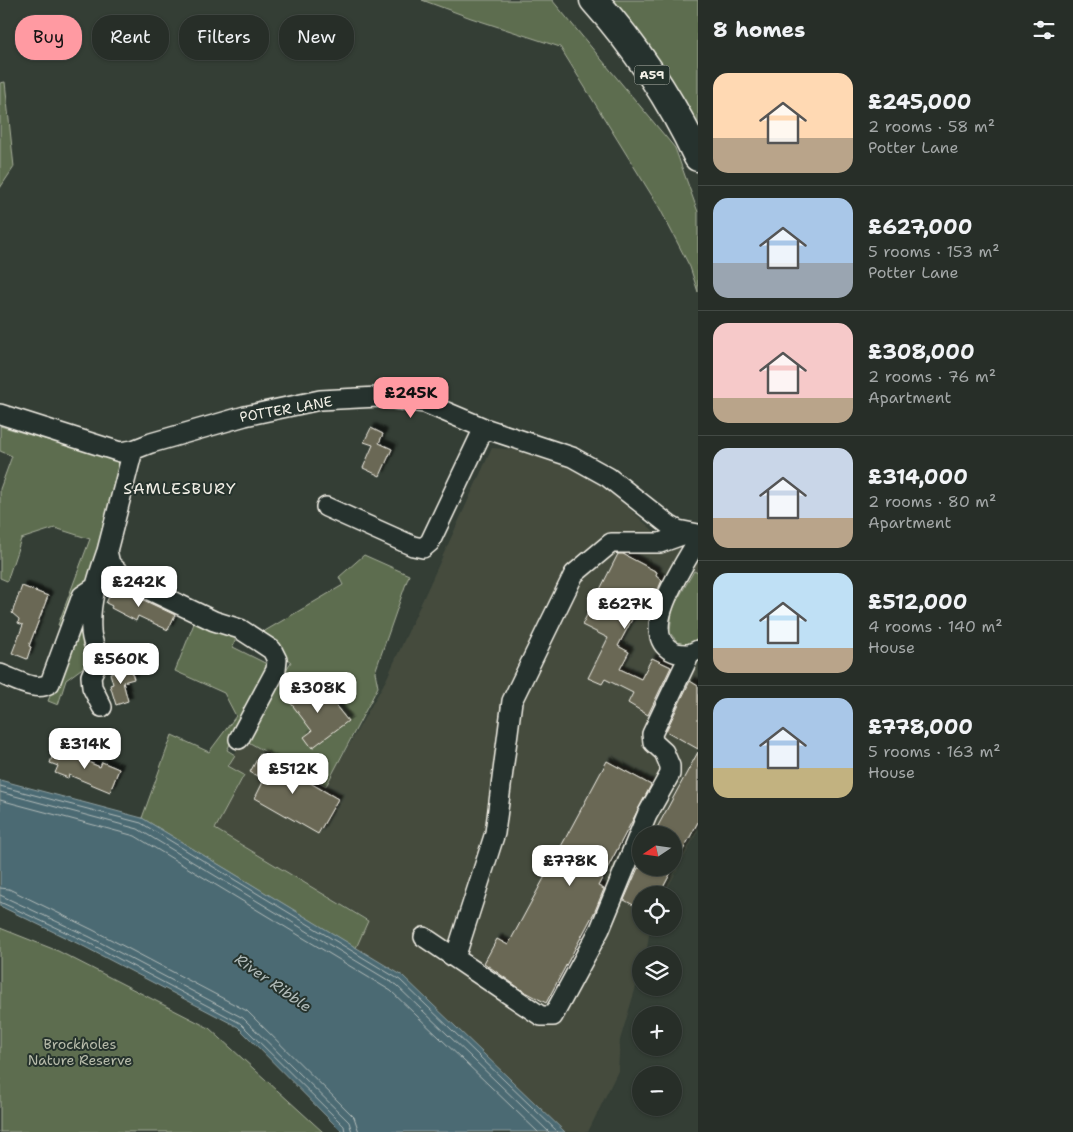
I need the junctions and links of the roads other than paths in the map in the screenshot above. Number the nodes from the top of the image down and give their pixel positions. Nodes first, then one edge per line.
1 (594, 0) edge
2 (698, 157) edge
3 (0, 414) edge
4 (484, 428) junction
5 (133, 450) junction
6 (326, 507) dead end
7 (695, 535) edge
8 (107, 551) junction
9 (95, 588) junction
10 (694, 652) edge
11 (0, 674) edge
12 (102, 707) dead end
13 (239, 739) dead end
14 (424, 937) dead end
15 (455, 958) junction

1 - 2 highway, A59
3 - 5 street, POTTER LANE
4 - 5 street, POTTER LANE
4 - 6 street
4 - 7 street, POTTER LANE
5 - 8 street
7 - 10 street
7 - 15 street
8 - 9 street
8 - 13 street
9 - 11 street
9 - 12 street
10 - 15 street
14 - 15 street

